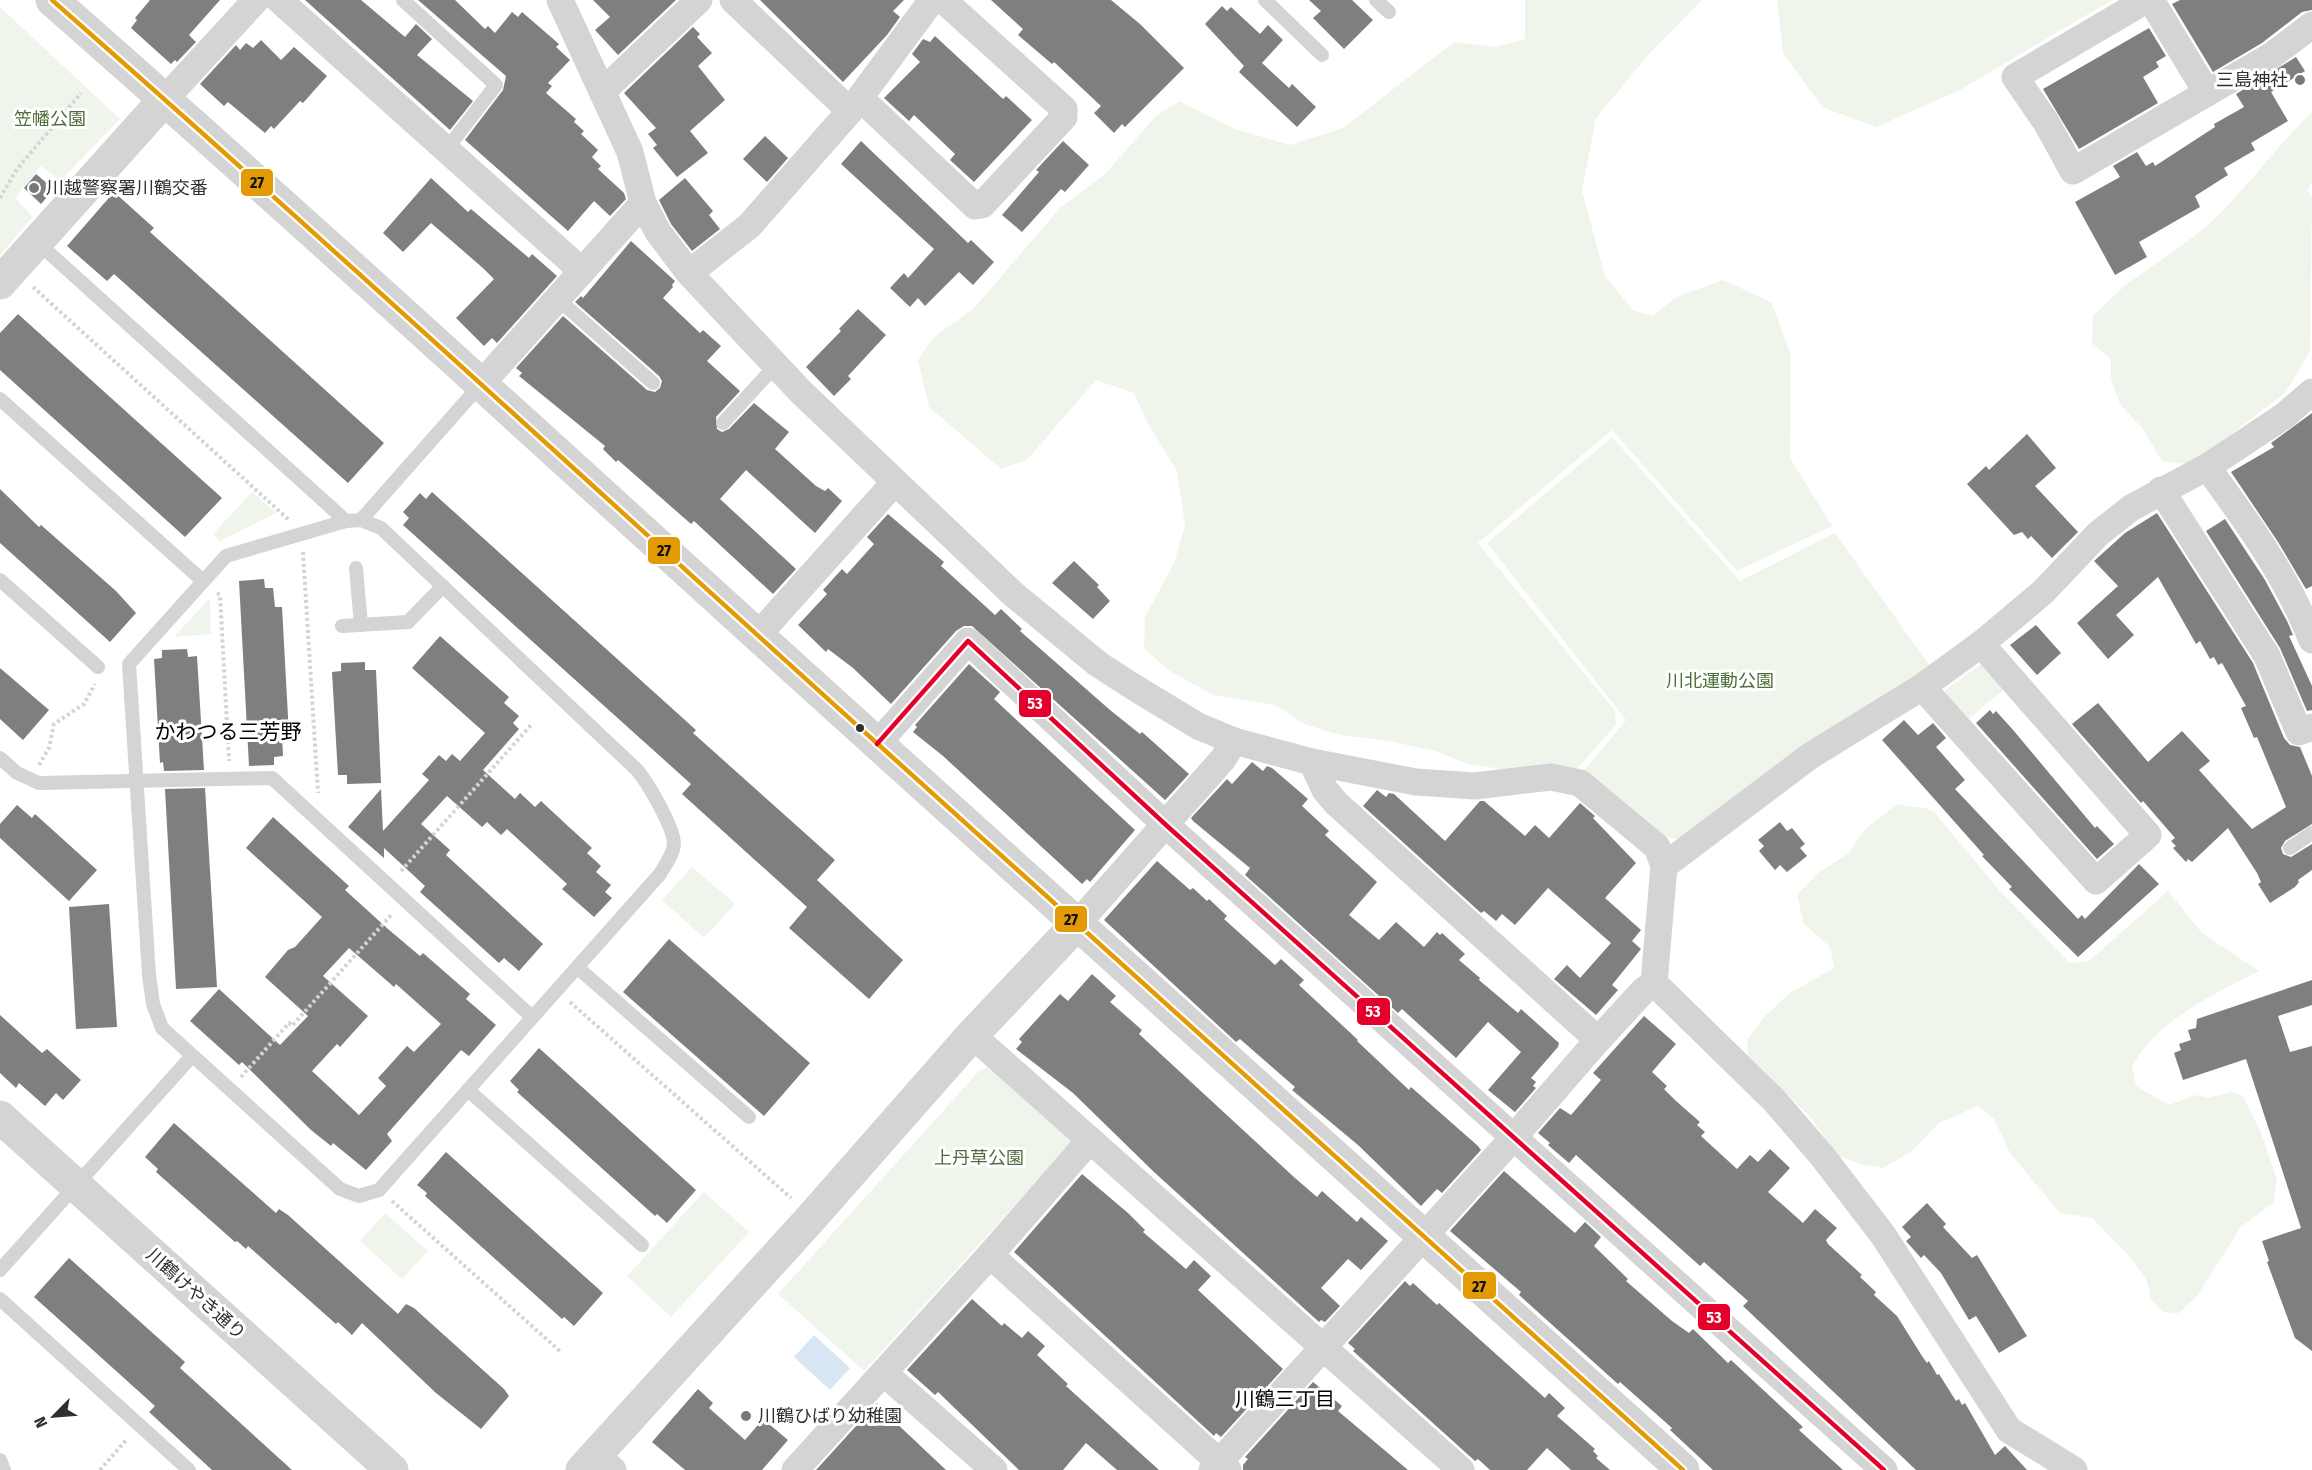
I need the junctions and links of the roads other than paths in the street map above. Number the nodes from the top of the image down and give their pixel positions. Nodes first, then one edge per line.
1 (52, 0) edge
2 (256, 0) edge
3 (279, 0) edge
4 (403, 0) edge
5 (560, 0) edge
6 (699, 0) edge
7 (733, 0) edge
8 (932, 0) edge
9 (943, 0) edge
10 (1265, 0) edge
11 (1376, 0) edge
12 (2146, 0) edge
13 (2151, 0) edge
14 (1389, 12) dead end
15 (2312, 25) edge
16 (1322, 55) dead end
17 (603, 91) junction
18 (2207, 93) junction
19 (165, 99) junction
20 (856, 105) junction
21 (446, 150) junction
22 (643, 202) junction
23 (37, 242) junction
24 (582, 271) junction
25 (689, 273) junction
26 (7, 276) edge
27 (559, 300) junction
28 (774, 366) junction
29 (482, 383) junction
30 (653, 383) dead end
31 (2312, 392) edge
32 (0, 399) edge
33 (723, 423) dead end
34 (2207, 467) junction
35 (895, 482) junction
36 (2161, 490) junction
37 (361, 520) junction
38 (346, 521) junction
39 (356, 568) dead end
40 (0, 580) edge
41 (203, 581) junction
42 (443, 586) junction
43 (2309, 624) edge
44 (361, 625) junction
45 (342, 626) dead end
46 (758, 635) junction
47 (1981, 644) junction
48 (98, 667) road end
49 (1922, 687) junction
50 (2312, 727) edge
51 (1234, 741) junction
52 (877, 744) junction
53 (0, 758) edge
54 (1312, 762) junction
55 (136, 782) junction
56 (1166, 825) junction
57 (2312, 833) edge
58 (2290, 848) dead end
59 (1664, 866) junction
60 (1077, 924) junction
61 (578, 968) junction
62 (1654, 983) junction
63 (532, 1017) junction
64 (972, 1035) junction
65 (1598, 1040) junction
66 (192, 1056) junction
67 (468, 1090) junction
68 (0, 1117) edge
69 (749, 1118) dead end
70 (1514, 1138) junction
71 (1090, 1140) junction
72 (76, 1186) junction
73 (1425, 1235) junction
74 (642, 1245) dead end
75 (990, 1255) junction
76 (0, 1270) edge
77 (0, 1299) edge
78 (1322, 1346) junction
79 (884, 1373) junction
80 (0, 1460) edge
81 (597, 1465) edge
82 (1220, 1467) edge
83 (796, 1469) edge
84 (4, 1470) edge
85 (189, 1470) edge
86 (392, 1470) edge
87 (994, 1470) edge
88 (1461, 1470) edge
89 (1683, 1470) edge
90 (1884, 1470) edge
91 (2074, 1470) edge

1 - 19 street
2 - 19 street
3 - 21 street
4 - 21 lane
5 - 17 street
6 - 17 street
7 - 20 street
8 - 20 street
9 - 20 street
10 - 16 lane
11 - 14 lane
12 - 18 street
13 - 18 street
15 - 18 street
17 - 22 street
19 - 23 street
19 - 29 street
20 - 25 street
21 - 24 street
22 - 24 street
22 - 25 street
23 - 26 street
23 - 38 lane
24 - 27 street
25 - 28 street
27 - 29 street
27 - 30 lane
28 - 33 lane
28 - 35 street
29 - 37 lane
29 - 46 street
31 - 34 street
32 - 41 lane
34 - 36 street
34 - 43 street
35 - 46 street
35 - 51 street
36 - 47 street
36 - 50 street
37 - 38 lane
37 - 42 lane
38 - 41 lane
39 - 44 lane
40 - 48 lane
41 - 55 lane
42 - 44 lane
42 - 61 lane
44 - 45 lane
46 - 52 street
47 - 49 street
47 - 49 street
49 - 59 street
51 - 54 street
51 - 56 street
52 - 56 street
52 - 60 street
53 - 55 lane
54 - 59 street
54 - 65 street
55 - 63 lane
55 - 66 lane
56 - 60 street
56 - 70 street
57 - 58 lane
59 - 62 street
60 - 64 street
60 - 73 street
61 - 63 lane
61 - 69 lane
62 - 65 street
62 - 91 street
63 - 67 lane
64 - 71 street
64 - 81 street
65 - 70 street
66 - 67 lane
66 - 72 lane
67 - 74 lane
68 - 72 street, 川鶴けやき通り
70 - 73 street
70 - 90 street
71 - 75 street
71 - 78 street
72 - 76 lane
72 - 86 street, 川鶴けやき通り
73 - 78 street
73 - 89 street
75 - 79 street
75 - 82 street
77 - 85 lane
78 - 82 street
78 - 88 street
79 - 83 street
79 - 87 street
80 - 84 lane

